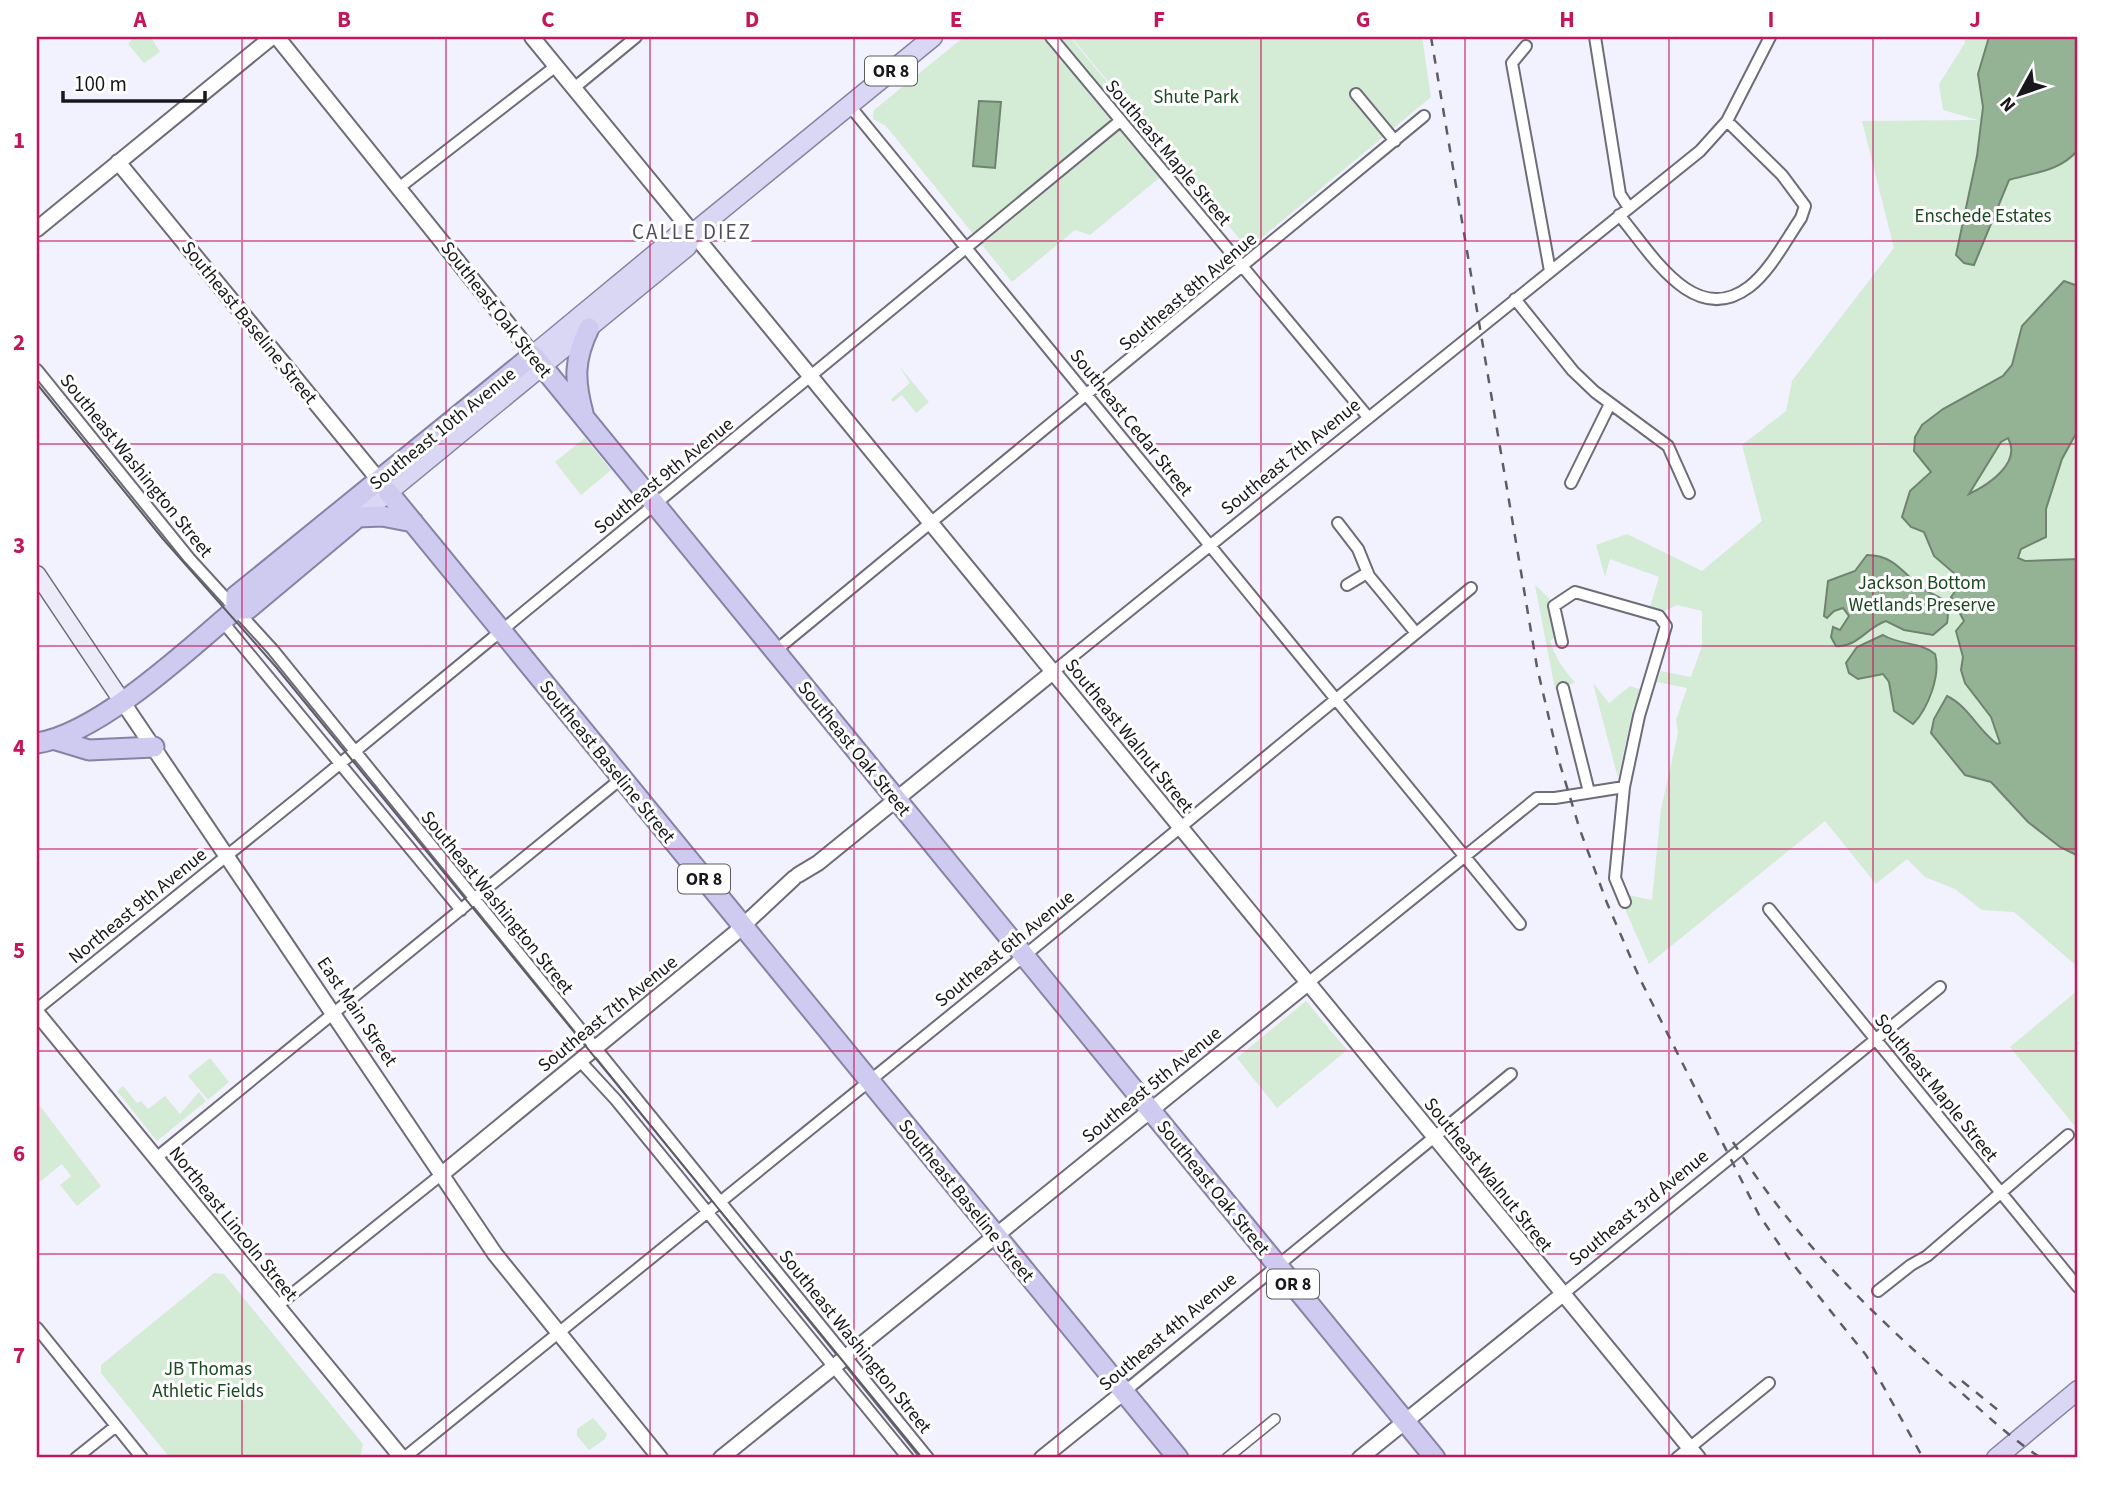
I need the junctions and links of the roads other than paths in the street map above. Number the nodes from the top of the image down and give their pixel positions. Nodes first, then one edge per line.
1 (274, 37) edge
2 (532, 37) edge
3 (636, 37) edge
4 (933, 37) edge
5 (1051, 37) edge
6 (1595, 37) edge
7 (1770, 37) edge
8 (1526, 46) dead end
9 (555, 66) junction
10 (574, 88) junction
11 (1356, 94) dead end
12 (849, 105) junction
13 (1424, 116) dead end
14 (1120, 121) junction
15 (1727, 121) junction
16 (1395, 141) junction
17 (118, 162) junction
18 (400, 187) junction
19 (1624, 212) junction
20 (37, 229) edge
21 (693, 233) junction
22 (966, 248) junction
23 (1243, 268) junction
24 (1550, 271) junction
25 (1515, 299) junction
26 (589, 328) junction
27 (537, 361) junction
28 (37, 370) edge
29 (810, 376) junction
30 (1088, 395) junction
31 (1610, 404) junction
32 (584, 414) junction
33 (1368, 417) junction
34 (1571, 483) dead end
35 (383, 485) junction
36 (1689, 493) dead end
37 (656, 503) junction
38 (358, 517) junction
39 (413, 522) junction
40 (1338, 523) dead end
41 (931, 524) junction
42 (1210, 545) junction
43 (1367, 573) junction
44 (37, 574) edge
45 (1347, 585) dead end
46 (1471, 588) dead end
47 (229, 615) junction
48 (501, 630) junction
49 (1416, 633) junction
50 (1562, 642) dead end
51 (775, 651) junction
52 (1053, 672) junction
53 (1563, 688) dead end
54 (1336, 698) junction
55 (122, 701) junction
56 (46, 742) edge
57 (154, 747) junction
58 (352, 752) junction
59 (340, 762) junction
60 (622, 778) junction
61 (1624, 787) junction
62 (1589, 792) junction
63 (896, 799) junction
64 (1180, 826) junction
65 (227, 855) junction
66 (1464, 855) junction
67 (474, 900) junction
68 (1625, 902) dead end
69 (1769, 908) dead end
70 (461, 910) junction
71 (1520, 924) dead end
72 (743, 926) junction
73 (1024, 956) junction
74 (1308, 983) junction
75 (1940, 987) dead end
76 (37, 1011) edge
77 (334, 1013) junction
78 (1875, 1040) junction
79 (595, 1048) junction
80 (580, 1061) junction
81 (1511, 1074) dead end
82 (870, 1081) junction
83 (1151, 1109) junction
84 (2068, 1135) dead end
85 (1434, 1136) junction
86 (156, 1158) junction
87 (442, 1174) junction
88 (2001, 1193) junction
89 (720, 1203) junction
90 (708, 1213) junction
91 (996, 1234) junction
92 (1277, 1264) junction
93 (2078, 1287) edge
94 (1878, 1292) dead end
95 (1563, 1294) junction
96 (276, 1306) junction
97 (37, 1328) edge
98 (558, 1333) junction
99 (846, 1357) junction
100 (833, 1367) junction
101 (1769, 1383) dead end
102 (2078, 1390) edge
103 (1124, 1392) junction
104 (1275, 1419) dead end
105 (1405, 1422) junction
106 (116, 1426) junction
107 (1694, 1453) edge
108 (76, 1458) edge
109 (142, 1458) edge
110 (403, 1458) edge
111 (660, 1458) edge
112 (721, 1458) edge
113 (908, 1458) edge
114 (929, 1458) edge
115 (1042, 1458) edge
116 (1178, 1458) edge
117 (1227, 1458) edge
118 (1360, 1458) edge
119 (1435, 1458) edge
120 (1677, 1458) edge
121 (1996, 1458) edge

1 - 17 street
1 - 18 street, Southeast Oak Street
2 - 9 street, Southeast Walnut Street
3 - 10 street
4 - 12 main road, Southeast 10th Avenue / OR 8
5 - 14 street, Southeast Maple Street
6 - 19 street
7 - 15 street, Southeast 7th Avenue
8 - 24 street
9 - 10 street, Southeast Walnut Street
9 - 18 street
10 - 21 street, Southeast Walnut Street
11 - 16 street
12 - 21 main road, Southeast 10th Avenue / OR 8
12 - 22 street, Southeast Cedar Street
13 - 16 street, Southeast 8th Avenue
14 - 22 street, Southeast 9th Avenue
14 - 23 street, Southeast Maple Street
15 - 19 street, Southeast 7th Avenue
15 - 19 street
16 - 23 street, Southeast 8th Avenue
17 - 20 street
17 - 35 street, Southeast Baseline Street
18 - 27 street, Southeast Oak Street
19 - 24 street, Southeast 7th Avenue
21 - 26 main road, Southeast 10th Avenue / OR 8
21 - 27 main road, Southeast 10th Avenue / OR 8
21 - 29 street, Southeast Walnut Street
22 - 29 street, Southeast 9th Avenue
22 - 30 street, Southeast Cedar Street
23 - 30 street, Southeast 8th Avenue
23 - 33 street, Southeast Maple Street
24 - 25 street, Southeast 7th Avenue
25 - 31 street
25 - 33 street, Southeast 7th Avenue
26 - 27 main road, Southeast 10th Avenue / OR 8
26 - 32 highway, OR 8
27 - 32 highway, Southeast Oak Street
27 - 35 highway, Southeast 10th Avenue / OR 8
28 - 47 street, Southeast Washington Street
29 - 37 street, Southeast 9th Avenue
29 - 41 street, Southeast Walnut Street
30 - 41 street, Southeast 8th Avenue
30 - 42 street, Southeast Cedar Street
31 - 34 street
31 - 36 street
32 - 37 highway, Southeast Oak Street / OR 8
33 - 42 street, Southeast 7th Avenue
35 - 38 main road, Southeast 10th Avenue
35 - 39 highway, Southeast Baseline Street / OR 8
35 - 47 highway, Southeast 10th Avenue
37 - 48 street, Southeast 9th Avenue
37 - 51 highway, Southeast Oak Street / OR 8
38 - 39 highway
38 - 47 highway, Southeast 10th Avenue
39 - 48 highway, Southeast Baseline Street / OR 8
40 - 43 street
41 - 51 street, Southeast 8th Avenue
41 - 52 street, Southeast Walnut Street
42 - 52 street, Southeast 7th Avenue
42 - 54 street, Southeast Cedar Street
43 - 45 street
43 - 49 street
44 - 55 main road, East Main Street
46 - 49 street, Southeast 6th Avenue
47 - 55 highway, Southeast 10th Avenue
47 - 58 street, Southeast Washington Street
47 - 59 street, Southeast Washington Street
48 - 58 street, Southeast 9th Avenue
48 - 60 highway, Southeast Baseline Street / OR 8
49 - 54 street, Southeast 6th Avenue
50 - 61 street
51 - 63 highway, Southeast Oak Street / OR 8
52 - 63 street, Southeast 7th Avenue
52 - 64 street, Southeast Walnut Street
53 - 62 street
54 - 64 street, Southeast 6th Avenue
54 - 66 street, Southeast Cedar Street
55 - 56 highway, Southeast 10th Avenue
55 - 57 street, East Main Street
56 - 57 highway
57 - 65 street, East Main Street
58 - 59 street, Southeast 9th Avenue
58 - 67 street, Southeast Washington Street
59 - 65 street, Southeast 9th Avenue
59 - 70 street, Southeast Washington Street
60 - 67 street
60 - 72 highway, Southeast Baseline Street / OR 8
61 - 62 street, Southeast 5th Avenue
61 - 68 street
62 - 66 street, Southeast 5th Avenue
63 - 72 street, Southeast 7th Avenue
63 - 73 highway, Southeast Oak Street / OR 8
64 - 73 street, Southeast 6th Avenue
64 - 74 street, Southeast Walnut Street
65 - 76 street, Northeast 9th Avenue
65 - 77 street, East Main Street
66 - 71 street, Southeast Cedar Street
66 - 74 street, Southeast 5th Avenue
67 - 70 street
67 - 79 street, Southeast Washington Street
69 - 78 street, Southeast Maple Street
70 - 77 street
72 - 79 street, Southeast 7th Avenue
72 - 82 highway, Southeast Baseline Street / OR 8
73 - 82 street, Southeast 6th Avenue
73 - 83 highway, Southeast Oak Street / OR 8
74 - 83 street, Southeast 5th Avenue
74 - 85 street, Southeast Walnut Street
75 - 78 street, Southeast 3rd Avenue
76 - 86 street, Northeast Lincoln Street
77 - 86 street
77 - 87 street, East Main Street
78 - 88 street, Southeast Maple Street
78 - 95 street, Southeast 3rd Avenue
79 - 80 street, Southeast 7th Avenue
79 - 89 street, Southeast Washington Street
80 - 87 street, Southeast 7th Avenue
80 - 90 street, Southeast Washington Street
81 - 85 street, Southeast 4th Avenue
82 - 89 street, Southeast 6th Avenue
82 - 91 highway, Southeast Baseline Street / OR 8
83 - 91 street, Southeast 5th Avenue
83 - 92 highway, Southeast Oak Street / OR 8
84 - 88 street
85 - 92 street, Southeast 4th Avenue
85 - 95 street, Southeast Walnut Street
86 - 96 street, Northeast Lincoln Street
87 - 96 street
87 - 98 street, East Main Street
88 - 93 street, Southeast Maple Street
88 - 94 street
89 - 90 street, Southeast 6th Avenue
89 - 99 street, Southeast Washington Street
90 - 98 street, Southeast 6th Avenue
90 - 100 street, Southeast Washington Street
91 - 99 street, Southeast 5th Avenue
91 - 103 highway, Southeast Baseline Street / OR 8
92 - 103 street, Southeast 4th Avenue
92 - 105 highway, Southeast Oak Street / OR 8
95 - 105 street, Southeast 3rd Avenue
95 - 107 street, Southeast Walnut Street
96 - 110 street, Northeast Lincoln Street
97 - 106 street
98 - 110 street, Southeast 6th Avenue
98 - 111 street, East Main Street
99 - 100 street, Southeast 5th Avenue
99 - 114 street, Southeast Washington Street
100 - 112 street, Southeast 5th Avenue
100 - 113 street, Southeast Washington Street
101 - 107 street
102 - 121 main road
103 - 115 street, Southeast 4th Avenue
103 - 116 highway, Southeast Baseline Street / OR 8
104 - 117 street
105 - 118 street, Southeast 3rd Avenue
105 - 119 highway, Southeast Oak Street / OR 8
106 - 108 street
106 - 109 street
107 - 120 street

